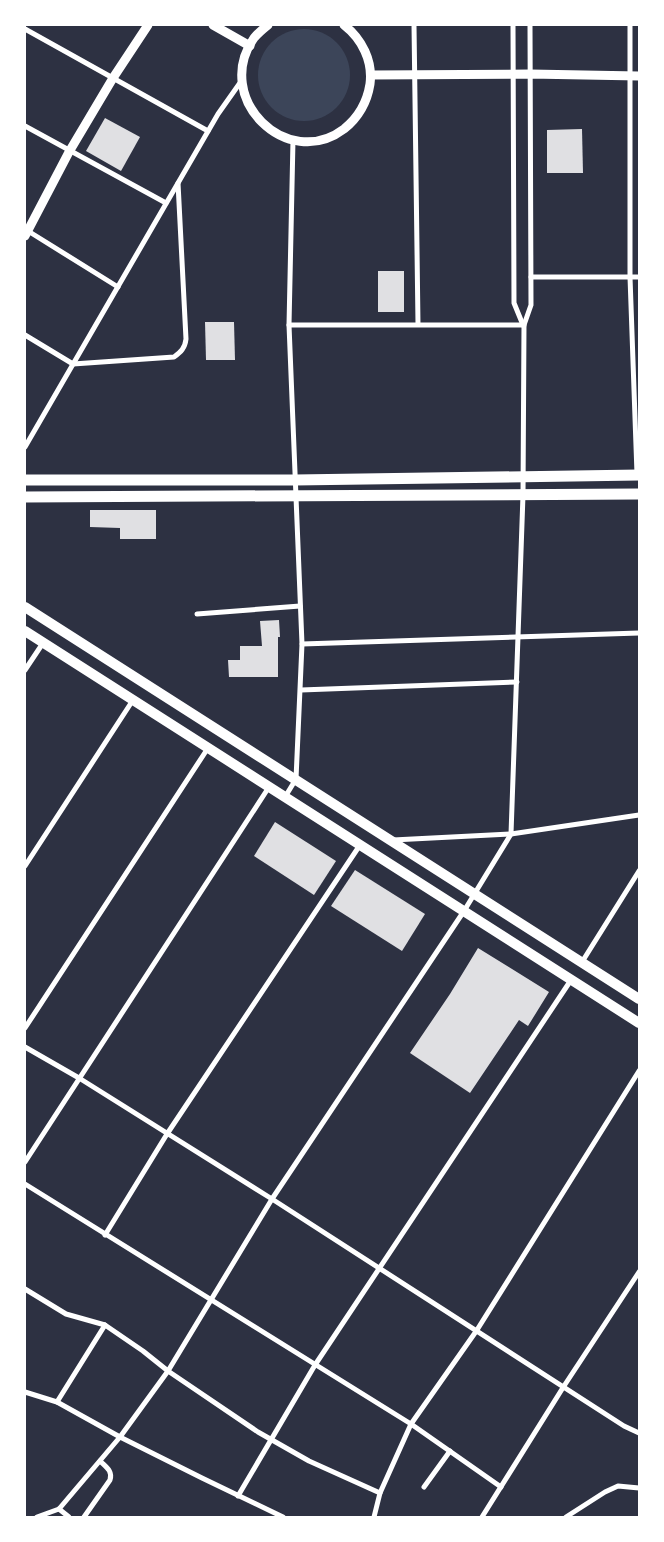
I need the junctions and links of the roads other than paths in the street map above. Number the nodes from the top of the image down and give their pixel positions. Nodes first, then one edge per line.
1 (148, 25) edge
2 (213, 25) edge
3 (268, 25) edge
4 (344, 25) edge
5 (414, 25) edge
6 (513, 25) edge
7 (530, 25) edge
8 (630, 25) edge
9 (25, 29) edge
10 (250, 46) junction
11 (414, 74) junction
12 (514, 74) junction
13 (530, 74) junction
14 (371, 75) junction
15 (629, 76) junction
16 (639, 76) edge
17 (113, 78) junction
18 (242, 80) junction
19 (25, 126) edge
20 (208, 131) junction
21 (292, 140) junction
22 (70, 152) junction
23 (178, 183) junction
24 (166, 203) junction
25 (26, 232) edge
26 (531, 277) junction
27 (630, 277) junction
28 (639, 277) edge
29 (118, 287) junction
30 (418, 324) junction
31 (289, 325) junction
32 (524, 325) junction
33 (25, 335) edge
34 (73, 364) junction
35 (25, 447) edge
36 (638, 475) edge
37 (523, 476) junction
38 (25, 480) edge
39 (295, 480) junction
40 (639, 494) edge
41 (523, 495) junction
42 (297, 496) junction
43 (25, 497) edge
44 (300, 606) junction
45 (25, 607) edge
46 (197, 614) dead end
47 (25, 631) edge
48 (639, 633) edge
49 (518, 636) junction
50 (42, 642) junction
51 (302, 644) junction
52 (25, 670) edge
53 (517, 682) junction
54 (301, 690) junction
55 (133, 700) junction
56 (208, 748) junction
57 (296, 779) junction
58 (269, 787) junction
59 (285, 797) junction
60 (639, 815) edge
61 (511, 834) junction
62 (390, 840) junction
63 (360, 845) junction
64 (25, 866) edge
65 (639, 871) edge
66 (475, 894) junction
67 (464, 911) junction
68 (582, 963) junction
69 (571, 980) junction
70 (639, 999) edge
71 (639, 1023) edge
72 (25, 1028) edge
73 (25, 1047) edge
74 (639, 1070) edge
75 (79, 1078) junction
76 (167, 1134) junction
77 (25, 1162) edge
78 (25, 1184) edge
79 (272, 1199) junction
80 (106, 1235) junction
81 (380, 1269) junction
82 (639, 1272) edge
83 (25, 1290) edge
84 (211, 1300) junction
85 (105, 1325) junction
86 (476, 1330) junction
87 (315, 1365) junction
88 (168, 1371) junction
89 (564, 1386) junction
90 (25, 1392) edge
91 (57, 1402) junction
92 (411, 1424) junction
93 (639, 1433) edge
94 (120, 1437) junction
95 (270, 1439) junction
96 (450, 1451) junction
97 (100, 1461) junction
98 (424, 1487) dead end
99 (501, 1487) junction
100 (639, 1488) edge
101 (380, 1493) junction
102 (238, 1496) junction
103 (59, 1509) junction
104 (37, 1517) edge
105 (69, 1517) edge
106 (84, 1517) edge
107 (282, 1517) edge
108 (374, 1517) edge
109 (482, 1517) edge
110 (566, 1517) edge

1 - 17 street
2 - 10 street
3 - 10 street
4 - 14 street
5 - 11 street
6 - 12 street
7 - 13 street
8 - 15 street
9 - 17 street
10 - 18 street
11 - 12 street
11 - 14 street
11 - 30 street
12 - 13 street
12 - 32 street
13 - 15 street
13 - 26 street
14 - 21 street
15 - 16 street
15 - 27 street
17 - 20 street
17 - 22 street
18 - 20 street
18 - 21 street
19 - 22 street
20 - 23 street
21 - 31 street
22 - 24 street
22 - 25 street
23 - 24 street
23 - 34 street
24 - 29 street
25 - 29 street
26 - 27 street
26 - 32 street
27 - 28 street
27 - 36 street
29 - 34 street
30 - 31 street
30 - 32 street
31 - 39 street
32 - 37 street
33 - 34 street
34 - 35 street
36 - 37 main road
37 - 39 main road
37 - 41 street
38 - 39 main road
39 - 42 street
40 - 41 main road
41 - 42 main road
41 - 49 street
42 - 43 main road
42 - 44 street
44 - 46 street
44 - 51 street
45 - 57 main road
47 - 50 main road
48 - 49 street
49 - 51 street
49 - 53 street
50 - 52 street
50 - 55 main road
51 - 54 street
53 - 54 street
53 - 61 street
54 - 57 street
55 - 56 main road
55 - 64 street
56 - 58 main road
56 - 72 street
57 - 59 street
57 - 62 main road
58 - 59 main road
58 - 75 street
59 - 63 main road
60 - 61 street
61 - 62 street
61 - 66 street
62 - 66 main road
63 - 67 main road
63 - 76 street
65 - 68 street
66 - 67 street
66 - 68 main road
67 - 69 main road
67 - 79 street
68 - 70 main road
69 - 71 main road
69 - 81 street
73 - 75 street
74 - 86 street
75 - 76 street
75 - 77 street
76 - 79 street
76 - 80 street
78 - 80 street
79 - 81 street
79 - 84 street
80 - 84 street
81 - 86 street
81 - 87 street
82 - 89 street
83 - 85 street
84 - 87 street
84 - 88 street
85 - 88 street
85 - 91 street
86 - 89 street
86 - 92 street
87 - 92 street
87 - 95 street
88 - 94 street
88 - 95 street
89 - 93 street
89 - 99 street
90 - 91 street
91 - 94 street
92 - 96 street
92 - 101 street
94 - 97 street
94 - 102 street
95 - 101 street
95 - 102 street
96 - 98 street
96 - 99 street
97 - 103 street
97 - 106 street
99 - 109 street
100 - 110 street
101 - 108 street
102 - 107 street
103 - 104 street
103 - 105 street

